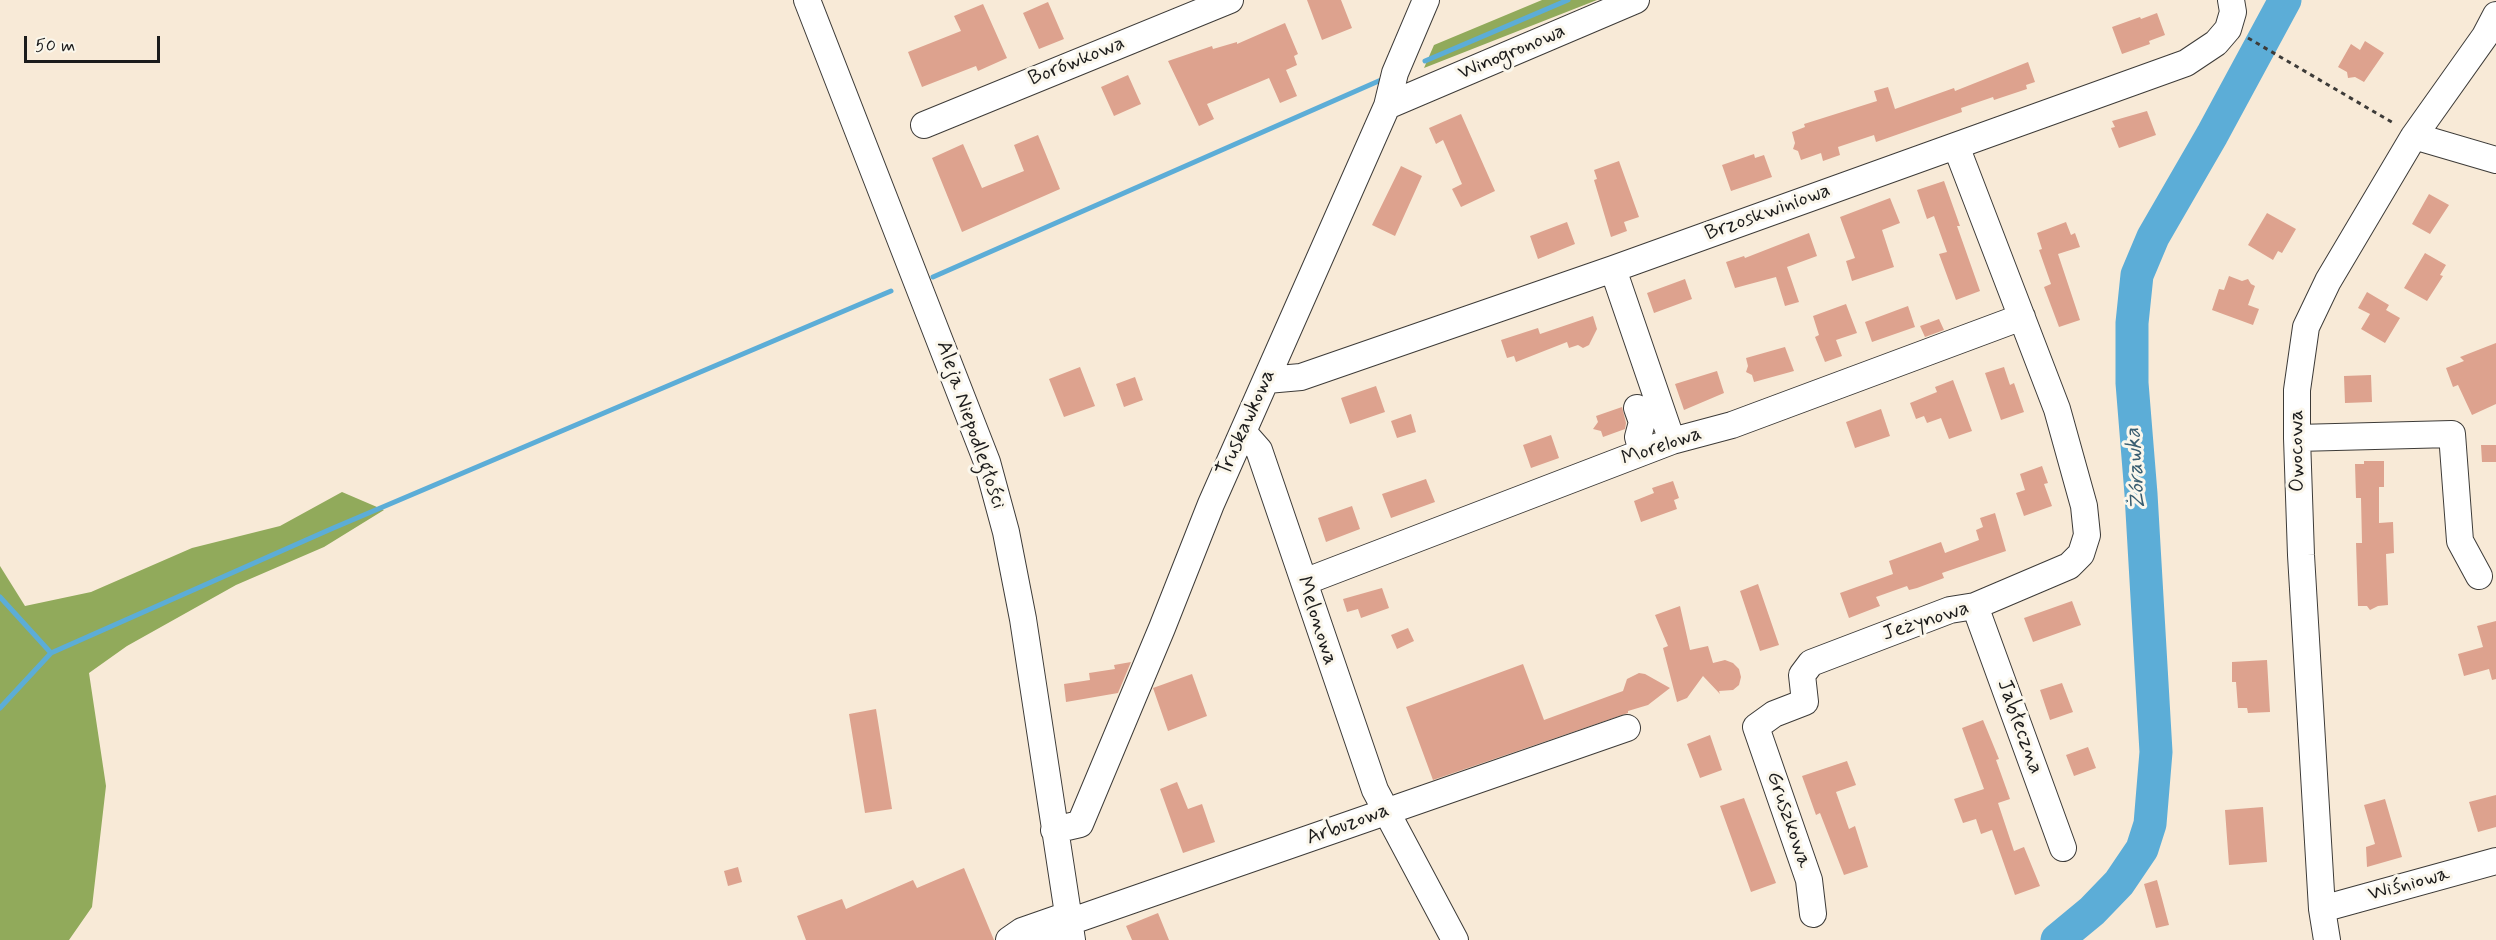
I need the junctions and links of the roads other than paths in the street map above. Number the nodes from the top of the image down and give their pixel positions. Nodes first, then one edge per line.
1 (807, 0) edge
2 (1230, 0) edge
3 (1426, 0) edge
4 (1636, 0) edge
5 (2231, 0) edge
6 (2496, 15) edge
7 (1387, 106) junction
8 (924, 125) dead end
9 (2414, 136) junction
10 (1956, 146) junction
11 (2496, 160) edge
12 (1613, 269) junction
13 (2022, 317) junction
14 (1267, 380) junction
15 (1637, 408) dead end
16 (1244, 433) junction
17 (2297, 438) junction
18 (1672, 441) junction
19 (1642, 452) junction
20 (2479, 576) dead end
21 (1304, 582) junction
22 (1975, 606) junction
23 (1756, 727) joint
24 (1627, 728) dead end
25 (1385, 811) junction
26 (1054, 830) junction
27 (2063, 848) dead end
28 (2496, 861) edge
29 (2322, 909) junction
30 (1813, 914) dead end
31 (1069, 926) edge
32 (1009, 940) edge
33 (1046, 940) edge
34 (1455, 940) edge
35 (2326, 940) edge

1 - 26 street, Aleja Niepodległości
2 - 8 street, Borówkowa
3 - 7 street, Truskawkowa
4 - 7 street, Winogronowa
5 - 10 street, Brzoskwiniowa
6 - 9 street, Owocowa
7 - 14 street, Truskawkowa
9 - 11 street
9 - 17 street, Owocowa
10 - 12 street, Brzoskwiniowa
10 - 13 street
12 - 14 street, Brzoskwiniowa
12 - 18 street
13 - 18 street, Morelowa
13 - 22 street, Jeżynowa
14 - 16 street, Truskawkowa
15 - 19 street
16 - 21 street, Melonowa
16 - 26 street, Truskawkowa
17 - 20 street
17 - 29 street, Owocowa
18 - 19 street, Morelowa
19 - 21 street, Morelowa
21 - 25 street, Melonowa
22 - 23 street, Jeżynowa
22 - 27 street, Jabłeczna
23 - 30 street, Gruszkowa
24 - 25 street, Arbuzowa
25 - 31 street, Arbuzowa
25 - 34 street, Melonowa
26 - 31 street, Aleja Niepodległości
28 - 29 street, Wiśniowa
29 - 35 street, Owocowa
31 - 32 street, Arbuzowa
31 - 33 street

